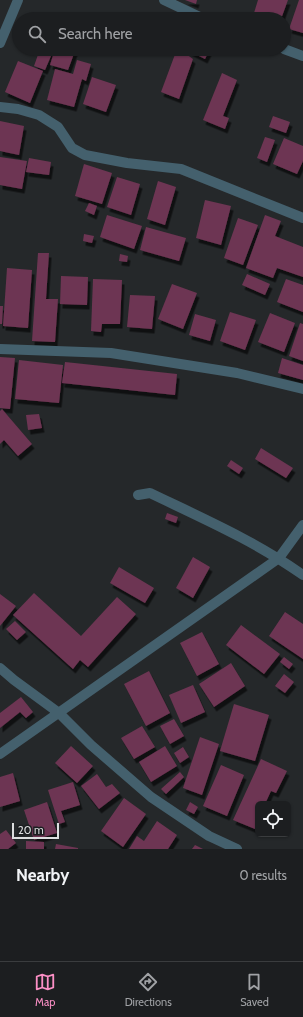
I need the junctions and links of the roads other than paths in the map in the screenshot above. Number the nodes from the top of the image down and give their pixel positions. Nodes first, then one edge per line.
1 (18, 0) edge
2 (164, 0) edge
3 (13, 12) edge
4 (189, 12) edge
5 (12, 14) edge
6 (0, 43) edge
7 (291, 52) edge
8 (303, 56) edge
9 (0, 107) edge
10 (303, 218) edge
11 (0, 349) edge
12 (303, 389) edge
13 (138, 495) dead end
14 (303, 525) edge
15 (279, 558) junction
16 (303, 575) edge
17 (0, 668) edge
18 (59, 713) junction
19 (0, 754) edge
20 (237, 849) edge

1 - 3 street
2 - 4 street
5 - 6 street
7 - 8 street
9 - 10 street
11 - 12 street
13 - 15 street
14 - 15 street
15 - 16 street
15 - 18 street
17 - 18 street
18 - 19 street
18 - 20 street

